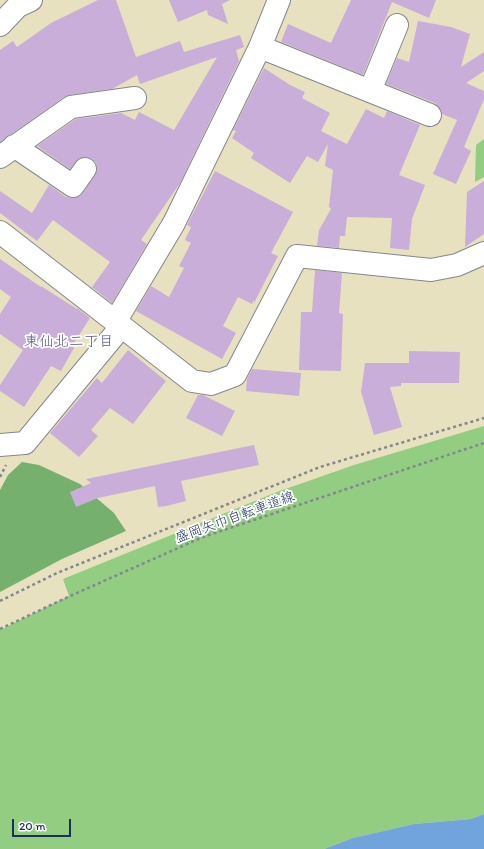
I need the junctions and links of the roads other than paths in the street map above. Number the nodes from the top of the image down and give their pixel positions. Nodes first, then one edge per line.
1 (31, 0) edge
2 (279, 0) edge
3 (0, 25) edge
4 (397, 25) dead end
5 (260, 47) junction
6 (370, 91) junction
7 (135, 98) dead end
8 (430, 116) dead end
9 (7, 151) edge
10 (85, 169) dead end
11 (0, 232) edge
12 (484, 253) edge
13 (118, 324) junction
14 (0, 446) edge

1 - 3 street
2 - 5 street
4 - 6 street
5 - 6 street
5 - 13 street
6 - 8 street
7 - 9 street
9 - 10 street
11 - 13 street
12 - 13 street
13 - 14 street

